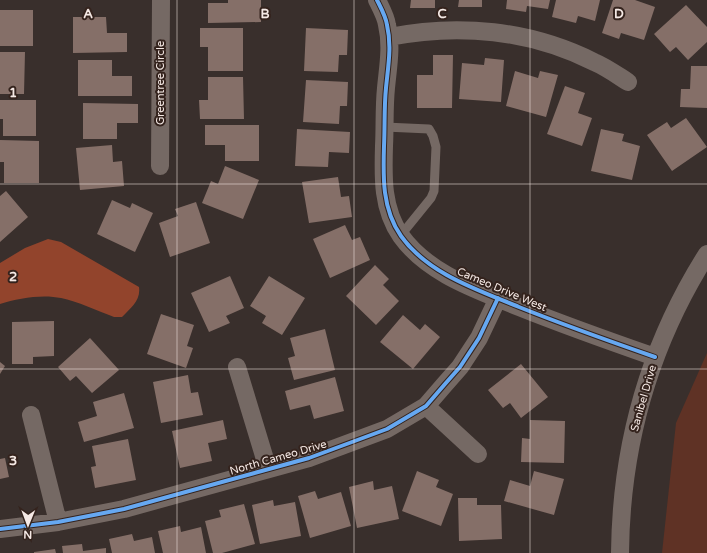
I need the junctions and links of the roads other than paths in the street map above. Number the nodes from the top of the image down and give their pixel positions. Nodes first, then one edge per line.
1 (161, 0) edge
2 (377, 0) edge
3 (389, 37) junction
4 (628, 82) dead end
5 (385, 127) junction
6 (160, 166) dead end
7 (401, 235) junction
8 (707, 254) edge
9 (498, 298) junction
10 (655, 357) junction
11 (237, 367) dead end
12 (426, 406) junction
13 (31, 415) dead end
14 (478, 454) dead end
15 (268, 469) junction
16 (58, 522) junction
17 (0, 529) edge
18 (620, 553) edge

1 - 6 street, Greentree Circle
2 - 3 street, Cameo Drive West
3 - 4 street
3 - 5 street, Cameo Drive West
5 - 7 street, Cameo Drive West
5 - 7 lane
7 - 9 street, Cameo Drive West
8 - 10 street, Sanibel Drive
9 - 10 street, Cameo Drive West
9 - 12 street, North Cameo Drive
10 - 18 street, Sanibel Drive
11 - 15 street
12 - 14 street
12 - 15 street, North Cameo Drive
13 - 16 street
15 - 16 street, North Cameo Drive
16 - 17 street, North Cameo Drive

